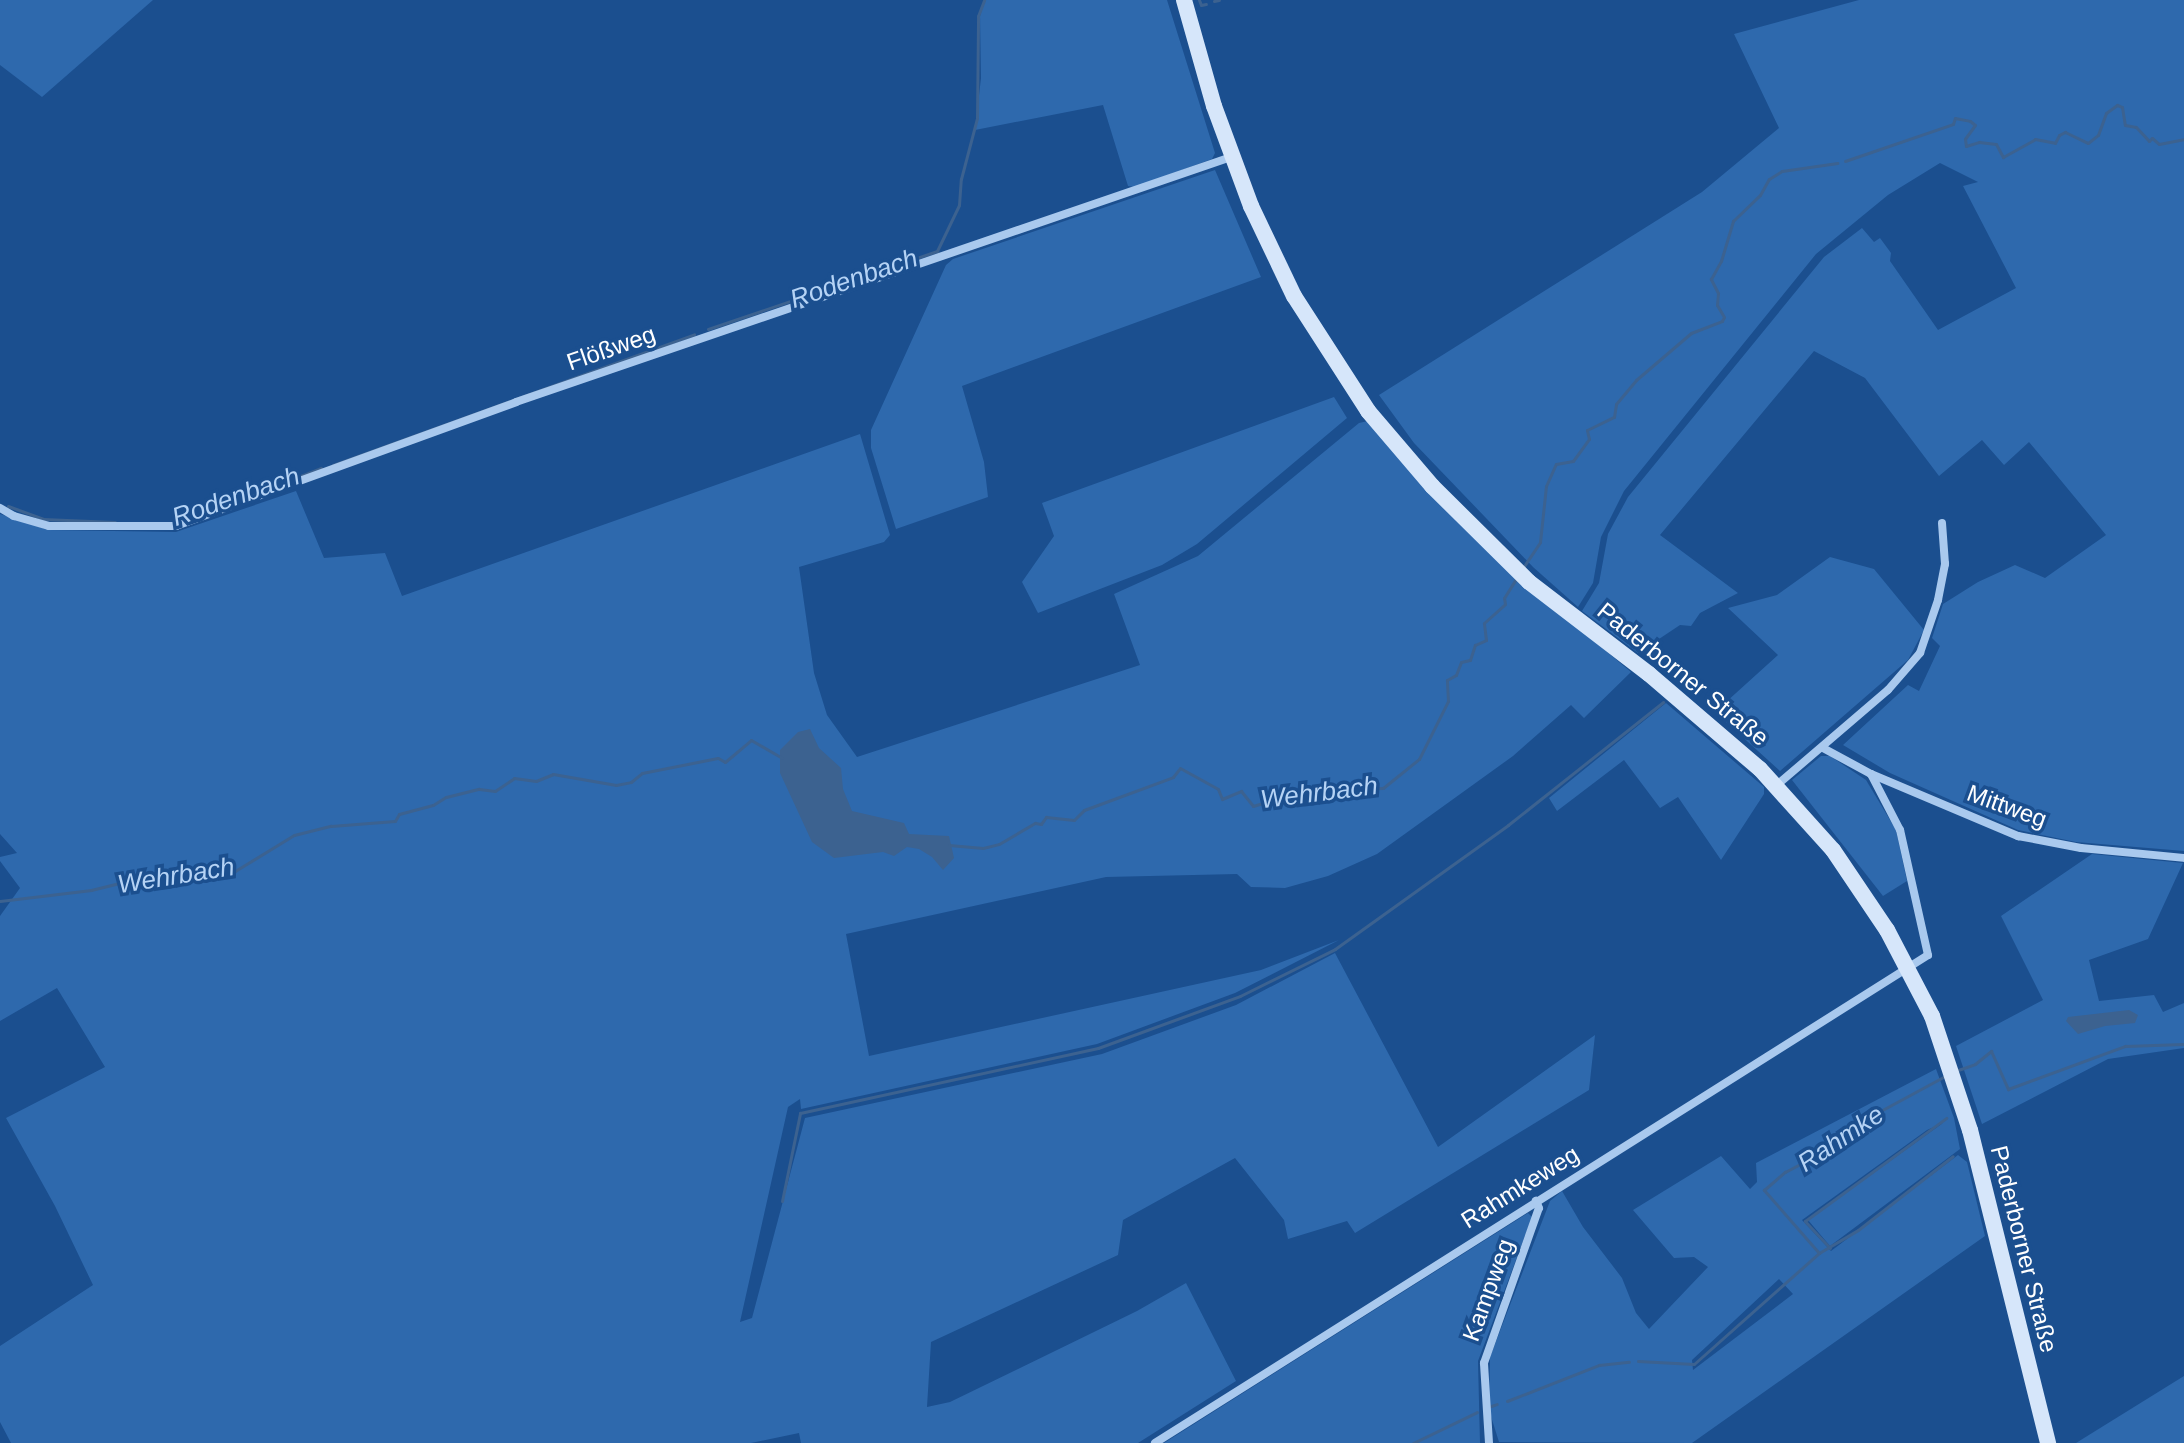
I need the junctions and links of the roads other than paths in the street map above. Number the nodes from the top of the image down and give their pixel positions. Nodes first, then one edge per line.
1 (1184, 0) edge
2 (1231, 157) junction
3 (0, 508) edge
4 (1942, 523) dead end
5 (1823, 748) junction
6 (1871, 774) junction
7 (1777, 785) junction
8 (2184, 858) edge
9 (1908, 967) junction
10 (1536, 1201) junction
11 (1155, 1443) edge
12 (1489, 1443) edge
13 (2048, 1443) edge

1 - 2 main road, Paderborner Straße
2 - 3 street, Flößweg
2 - 7 main road, Paderborner Straße
4 - 5 street
5 - 6 street, Mittweg
5 - 7 street
6 - 8 street, Mittweg
6 - 9 street
7 - 9 main road, Paderborner Straße
9 - 10 street, Rahmkeweg
9 - 13 main road, Paderborner Straße
10 - 11 street, Rahmkeweg
10 - 12 street, Kampweg

